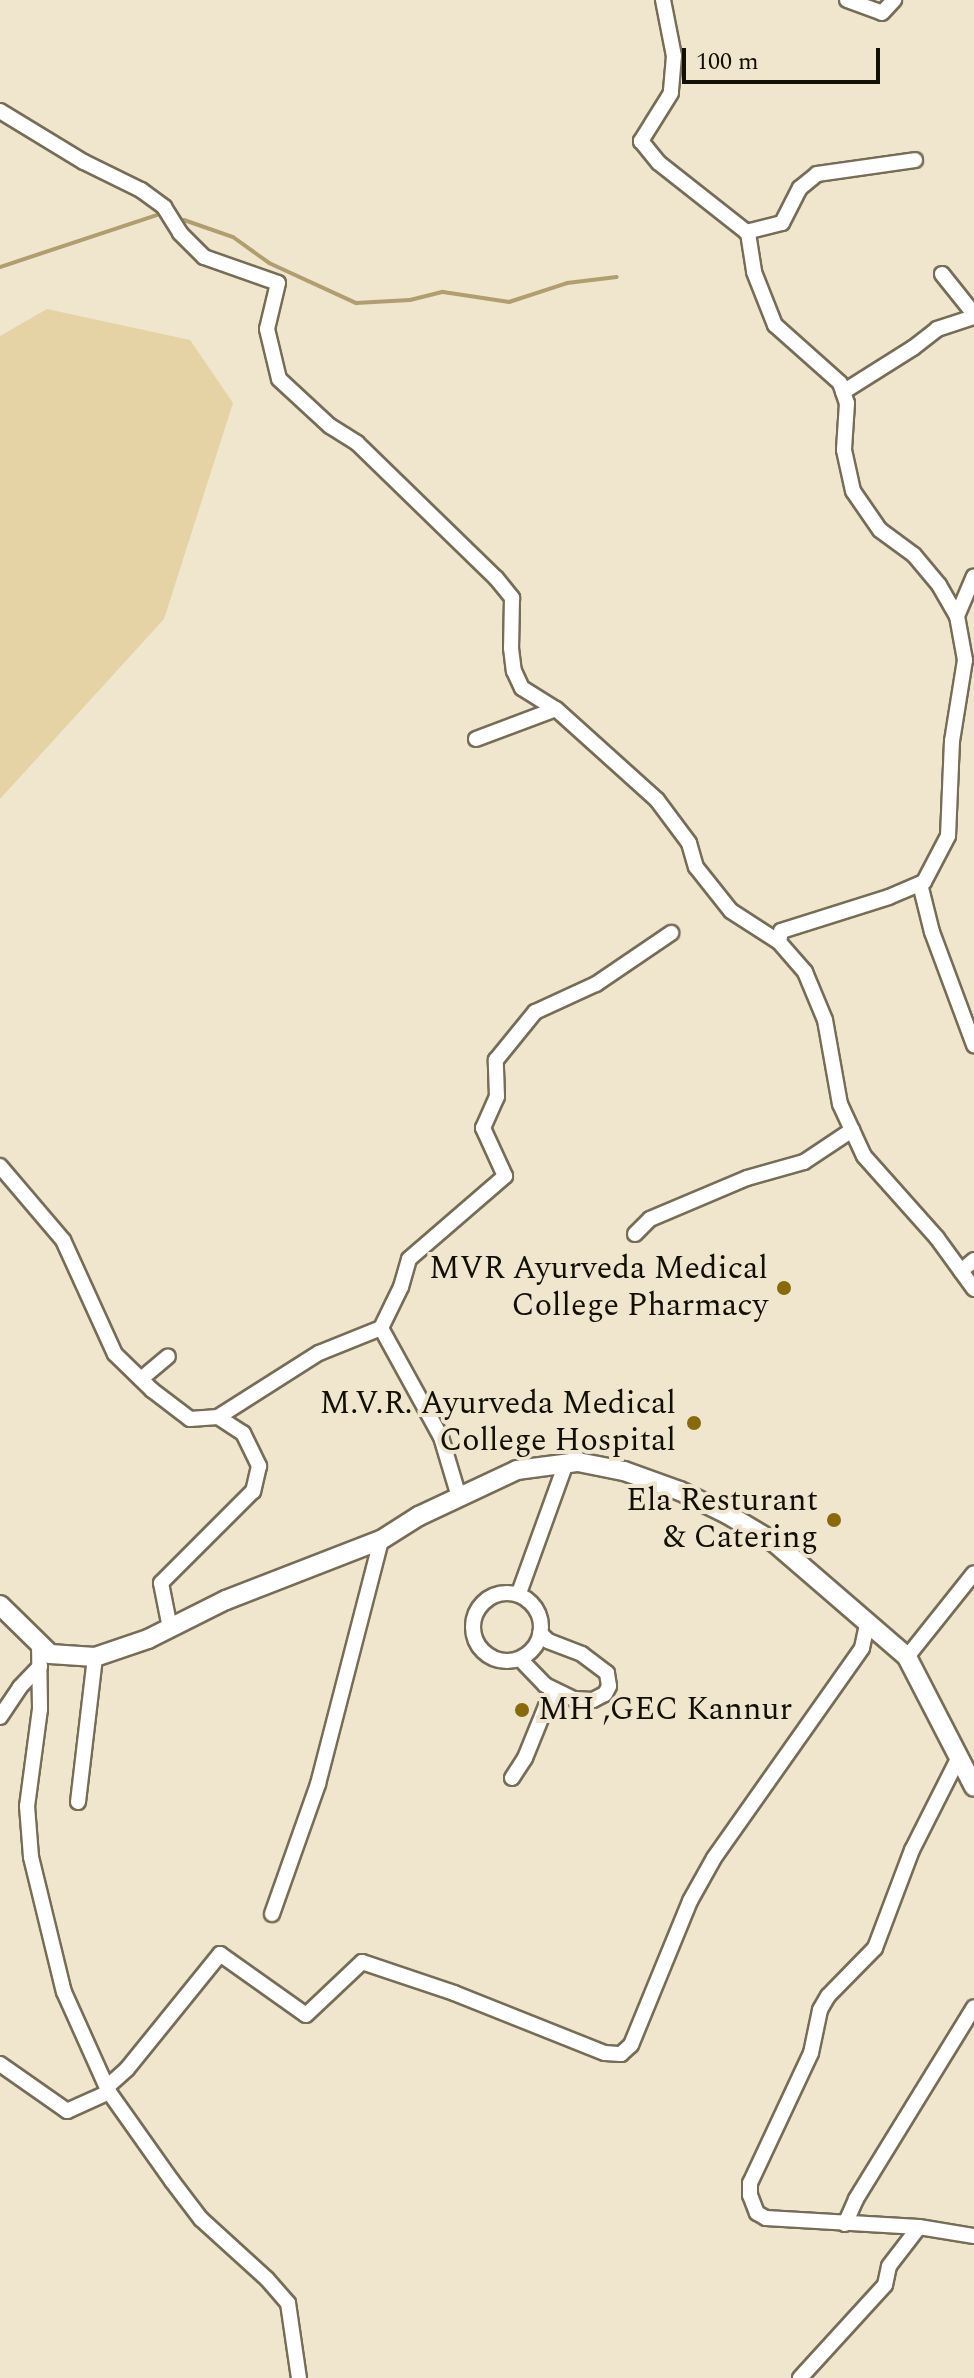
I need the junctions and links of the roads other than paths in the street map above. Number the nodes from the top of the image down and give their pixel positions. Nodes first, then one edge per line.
1 (663, 0) edge
2 (847, 0) edge
3 (894, 0) edge
4 (0, 111) edge
5 (915, 160) dead end
6 (746, 232) junction
7 (942, 274) dead end
8 (974, 316) edge
9 (843, 392) junction
10 (974, 576) edge
11 (957, 616) junction
12 (556, 709) junction
13 (476, 739) dead end
14 (920, 884) junction
15 (671, 933) dead end
16 (779, 942) junction
17 (974, 1045) edge
18 (852, 1130) junction
19 (0, 1166) edge
20 (635, 1234) dead end
21 (974, 1260) edge
22 (961, 1271) junction
23 (974, 1289) edge
24 (381, 1328) junction
25 (168, 1356) dead end
26 (141, 1379) junction
27 (218, 1417) junction
28 (566, 1463) junction
29 (459, 1497) junction
30 (381, 1540) junction
31 (974, 1573) edge
32 (519, 1593) junction
33 (0, 1605) edge
34 (867, 1625) junction
35 (170, 1628) junction
36 (540, 1633) junction
37 (39, 1644) junction
38 (95, 1657) junction
39 (907, 1657) junction
40 (520, 1659) junction
41 (40, 1666) junction
42 (553, 1689) junction
43 (0, 1717) edge
44 (958, 1759) junction
45 (512, 1778) dead end
46 (974, 1787) edge
47 (78, 1802) dead end
48 (272, 1914) dead end
49 (974, 2007) edge
50 (0, 2064) edge
51 (108, 2089) junction
52 (845, 2224) junction
53 (919, 2227) junction
54 (974, 2236) edge
55 (299, 2378) edge
56 (800, 2378) edge

1 - 6 street
2 - 3 street
4 - 12 street
5 - 6 street
6 - 9 street
7 - 8 street
8 - 9 street
9 - 11 street
10 - 11 street
11 - 14 street
12 - 13 street
12 - 16 street
14 - 16 street
14 - 17 street
15 - 24 street
16 - 18 street
18 - 20 street
18 - 22 street
19 - 26 street
21 - 22 street
22 - 23 street
24 - 27 street
24 - 29 street
25 - 26 street
26 - 27 street
27 - 35 street
28 - 29 main road
28 - 32 street
28 - 34 main road
29 - 30 main road
30 - 35 main road
30 - 48 street
31 - 39 street
32 - 36 street
32 - 40 street
33 - 37 main road
34 - 39 main road
34 - 51 street
35 - 38 main road
36 - 40 street
36 - 42 street
37 - 38 main road
37 - 41 street
38 - 47 street
39 - 44 main road
40 - 42 street
41 - 43 street
41 - 51 street
42 - 45 street
44 - 46 main road
44 - 52 street
49 - 52 street
50 - 51 street
51 - 55 street
52 - 53 street
53 - 54 street
53 - 56 street

